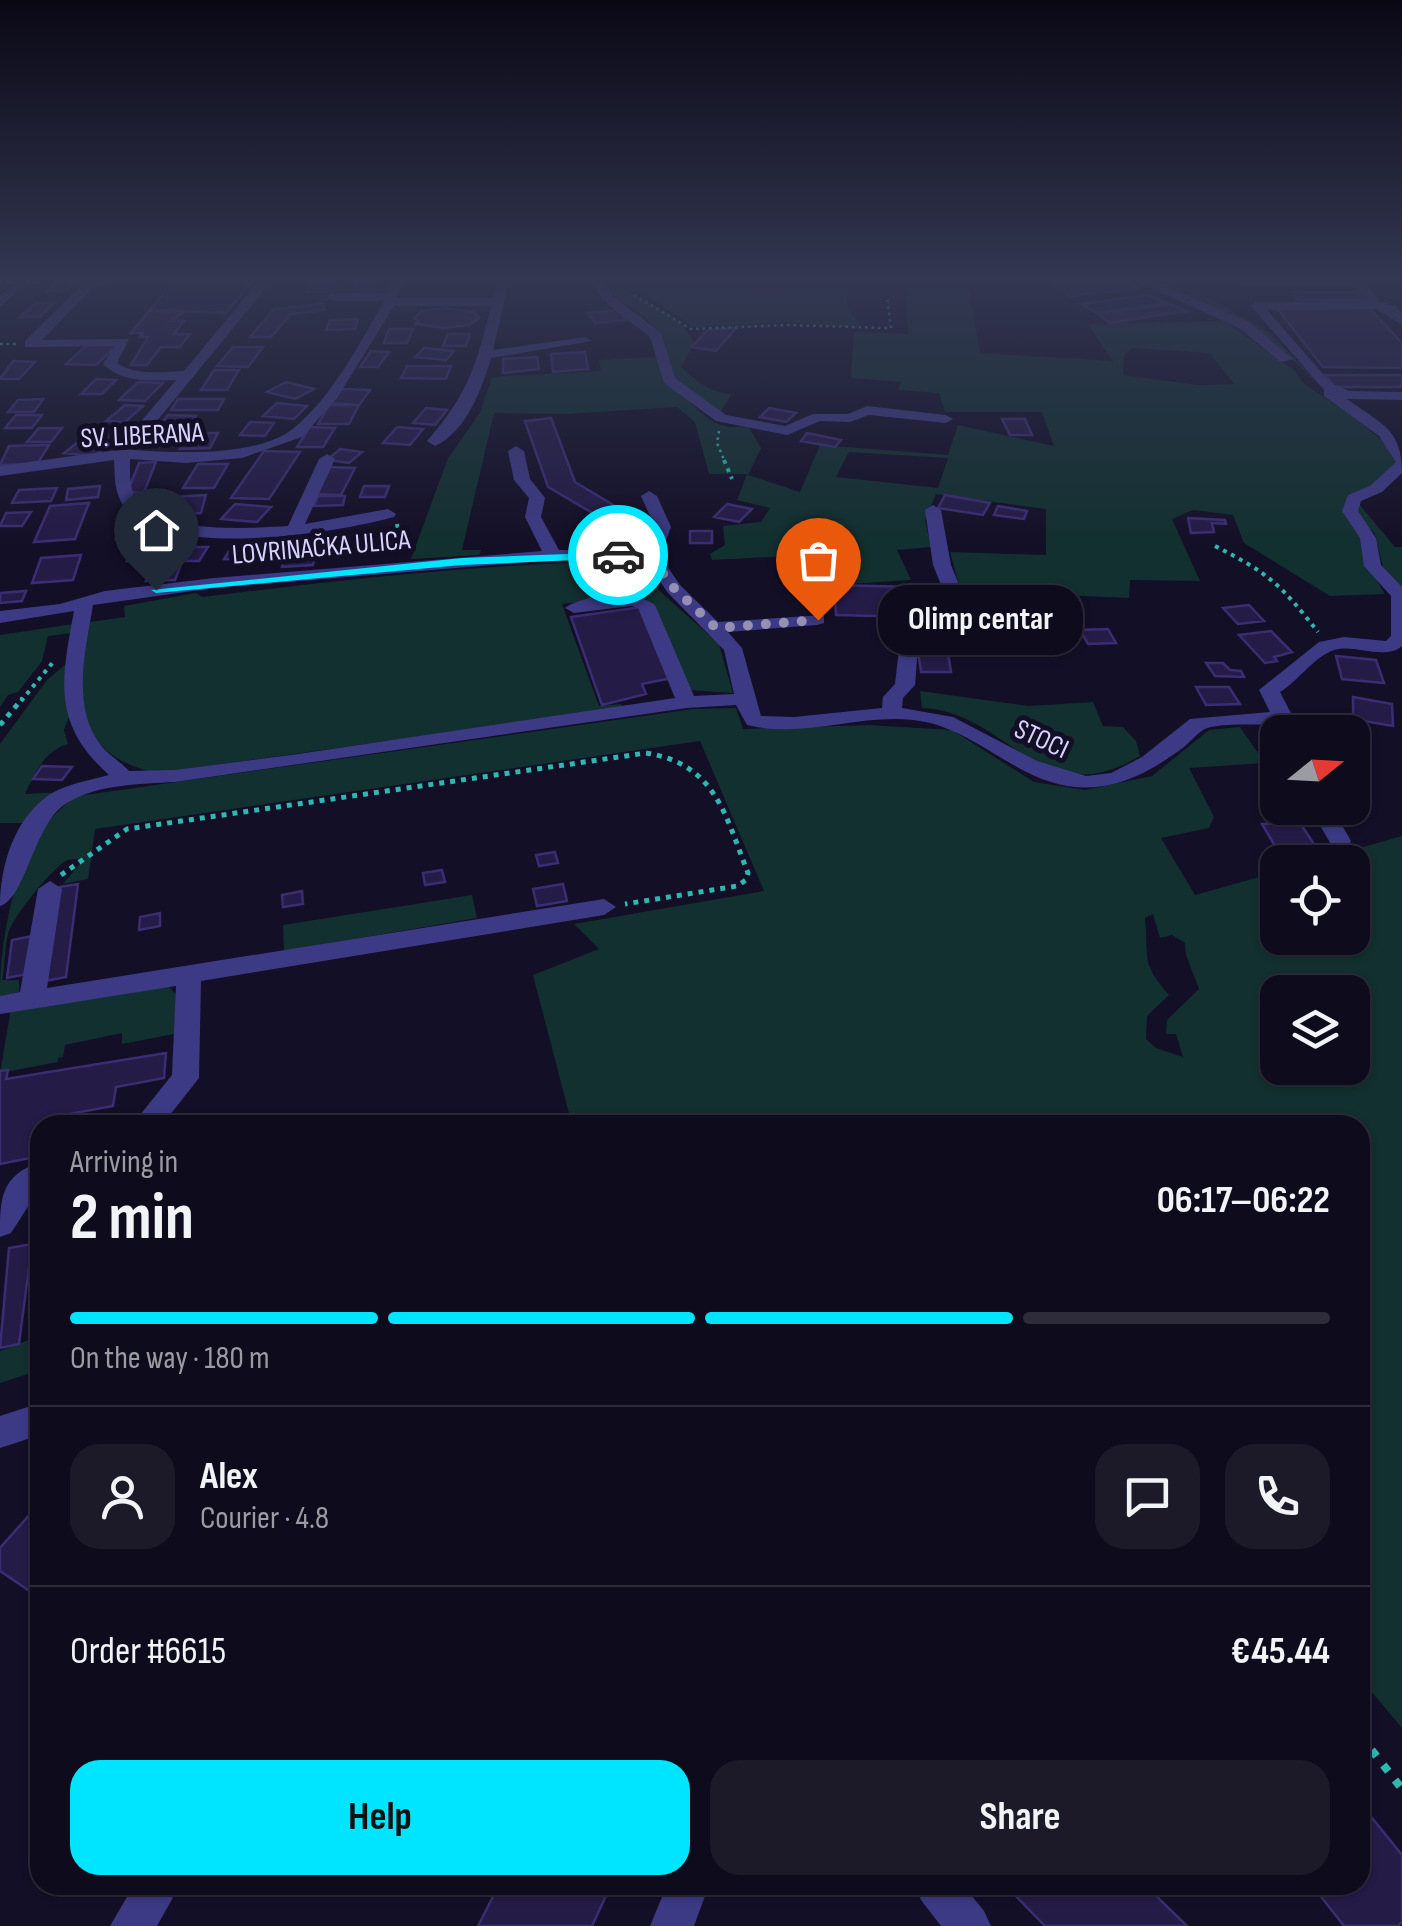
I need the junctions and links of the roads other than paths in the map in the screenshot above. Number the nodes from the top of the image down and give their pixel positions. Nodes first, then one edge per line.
1 (112, 367) edge
2 (198, 367) edge
3 (349, 367) edge
4 (480, 367) edge
5 (665, 367) edge
6 (1293, 367) edge
7 (1310, 367) edge
8 (191, 375) junction
9 (1402, 396) edge
10 (946, 419) dead end
11 (436, 441) dead end
12 (516, 451) dead end
13 (122, 454) junction
14 (326, 459) dead end
15 (1402, 462) edge
16 (0, 471) edge
17 (650, 496) dead end
18 (933, 510) dead end
19 (385, 515) road end
20 (295, 529) junction
21 (553, 555) junction
22 (650, 556) junction
23 (85, 602) junction
24 (574, 608) dead end
25 (0, 617) edge
26 (818, 620) dead end
27 (716, 628) junction
28 (745, 699) junction
29 (687, 702) junction
30 (892, 714) junction
31 (1282, 715) edge
32 (1260, 726) edge
33 (123, 778) junction
34 (1331, 825) edge
35 (3, 835) dead end
36 (28, 838) junction
37 (1340, 841) dead end
38 (50, 889) road end
39 (0, 898) edge
40 (604, 908) road end
41 (189, 974) junction
42 (32, 1000) junction
43 (0, 1006) edge
44 (154, 1115) edge
45 (30, 1179) edge
46 (0, 1224) edge
47 (30, 1422) edge
48 (0, 1432) edge
49 (152, 1895) edge
50 (684, 1895) edge
51 (944, 1895) edge
52 (132, 1926) edge
53 (672, 1926) edge
54 (969, 1926) edge

1 - 8 street
2 - 8 street
3 - 13 street, SV. LIBERANA
4 - 11 street
5 - 10 street
6 - 15 street
7 - 9 street
8 - 13 street
12 - 21 street
13 - 16 street, SV. LIBERANA
13 - 20 street
14 - 20 street
15 - 31 street, STOCI
17 - 22 street
18 - 30 street
19 - 20 street
21 - 22 street, LOVRINAČKA ULICA
21 - 23 street, LOVRINAČKA ULICA
22 - 27 street
23 - 25 street, LOVRINAČKA ULICA
23 - 33 street
24 - 29 street
26 - 27 street
27 - 28 street
28 - 29 street
28 - 30 street, STOCI
29 - 33 street
30 - 32 street, STOCI
33 - 36 street
34 - 37 street
35 - 36 street
36 - 39 street
38 - 42 street
40 - 41 street
41 - 42 street
41 - 44 street
42 - 43 street
45 - 46 street
47 - 48 street
49 - 52 street
50 - 53 street
51 - 54 street

